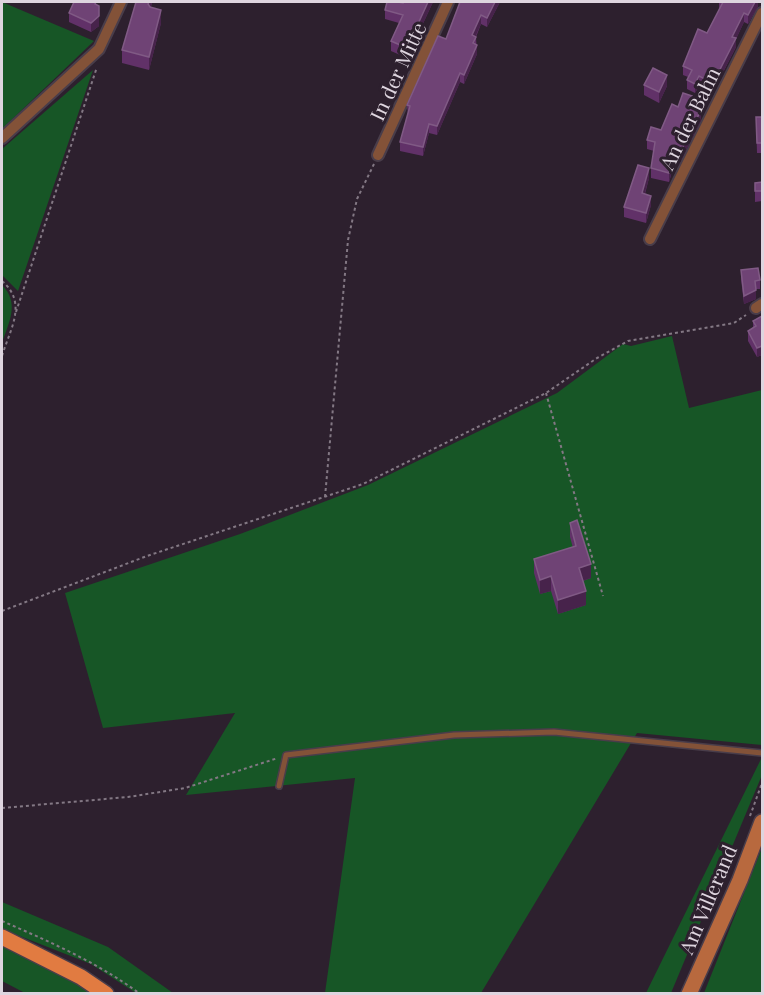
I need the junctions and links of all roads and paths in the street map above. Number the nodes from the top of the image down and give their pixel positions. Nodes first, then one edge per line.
1 (121, 2) edge
2 (448, 2) edge
3 (762, 13) edge
4 (98, 62) dead end
5 (2, 138) edge
6 (378, 155) joint
7 (650, 239) dead end
8 (2, 281) edge
9 (759, 306) edge
10 (16, 312) junction
11 (2, 356) edge
12 (546, 393) junction
13 (325, 497) junction
14 (603, 596) dead end
15 (2, 611) edge
16 (762, 753) edge
17 (286, 755) junction
18 (279, 786) dead end
19 (2, 808) edge
20 (762, 822) edge
21 (2, 921) edge
22 (2, 937) edge
23 (106, 993) edge
24 (140, 993) edge
25 (689, 993) edge

1 - 5 street
2 - 6 street, In der Mitte
3 - 7 street, An der Bahn
4 - 10 path
6 - 13 path
8 - 10 path
9 - 12 path
10 - 11 path
12 - 13 path
12 - 14 path
13 - 15 path
16 - 17 lane
17 - 18 lane
17 - 19 path
20 - 25 main road, Am Villerand
21 - 24 path
22 - 23 main road

